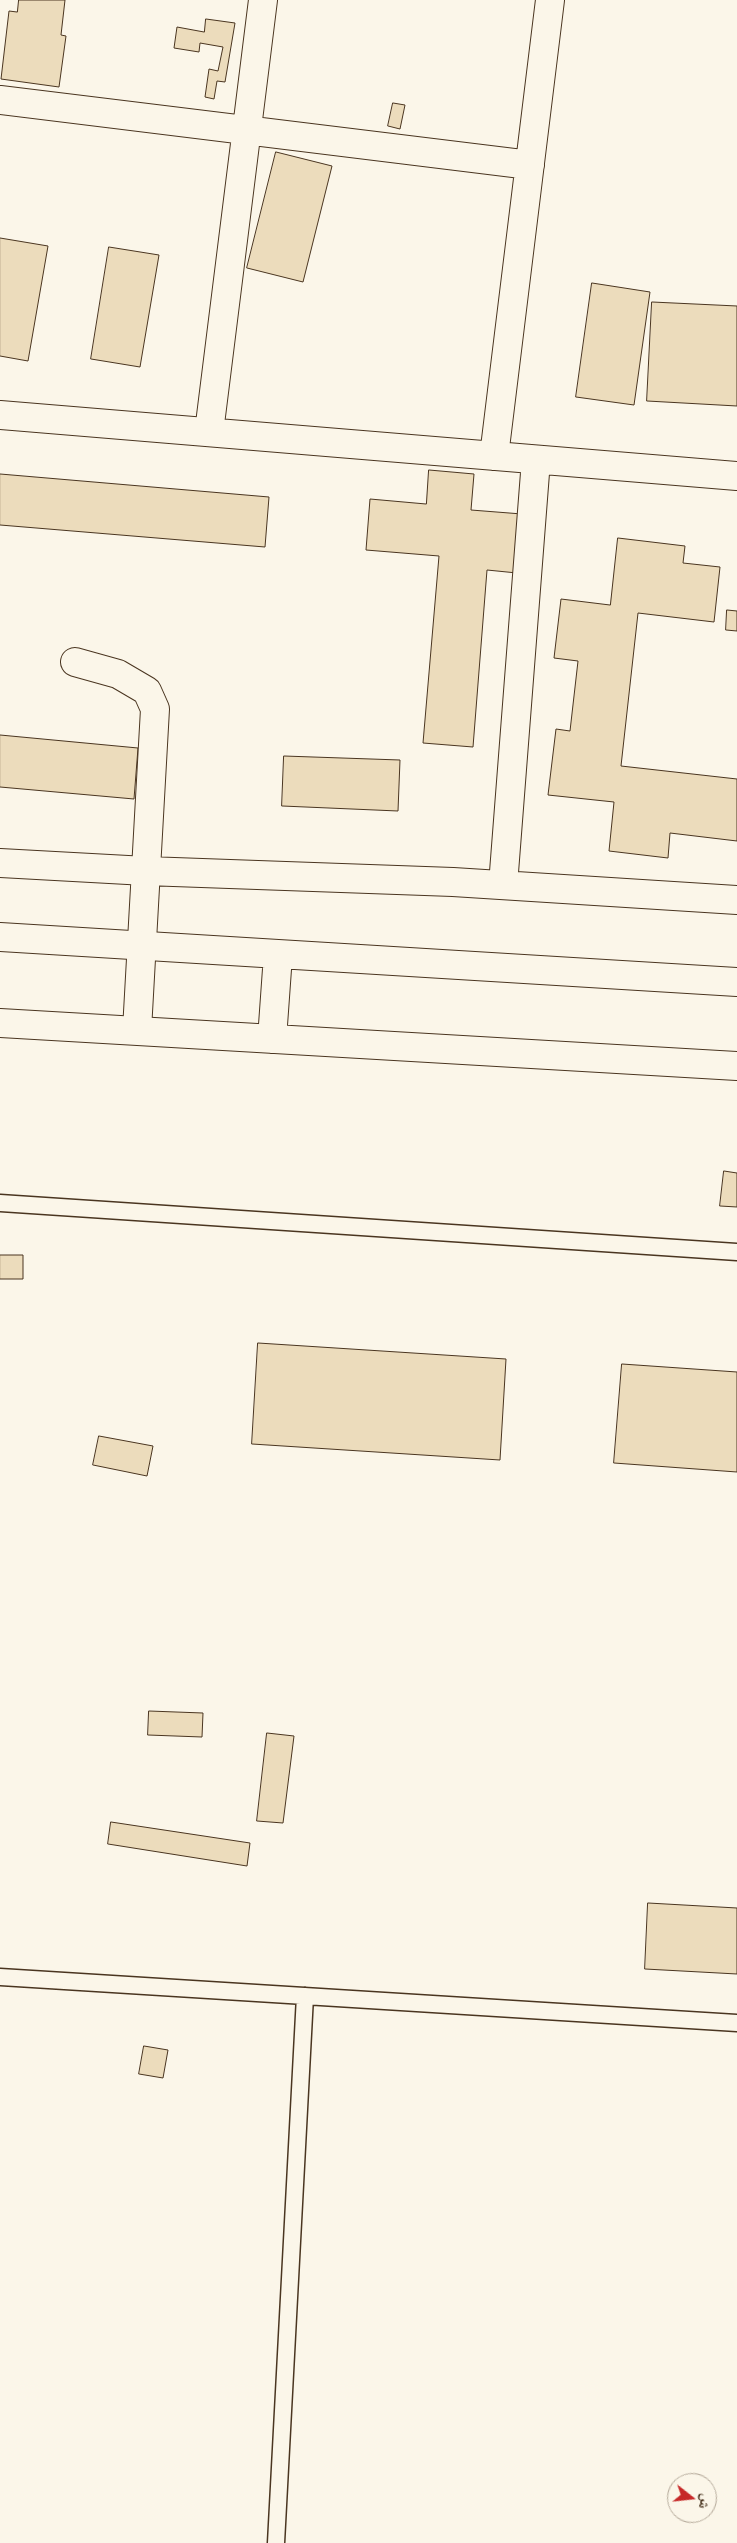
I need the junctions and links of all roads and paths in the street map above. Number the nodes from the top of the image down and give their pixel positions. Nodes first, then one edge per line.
1 (263, 0) edge
2 (550, 0) edge
3 (0, 100) edge
4 (247, 130) junction
5 (530, 165) junction
6 (0, 415) edge
7 (209, 432) junction
8 (494, 456) junction
9 (536, 460) junction
10 (737, 476) edge
11 (76, 662) dead end
12 (0, 863) edge
13 (146, 871) junction
14 (503, 885) junction
15 (737, 900) edge
16 (0, 937) edge
17 (143, 946) junction
18 (278, 955) junction
19 (737, 982) edge
20 (0, 1023) edge
21 (137, 1030) junction
22 (272, 1039) junction
23 (737, 1066) edge
24 (0, 1203) edge
25 (737, 1252) edge
26 (0, 1977) edge
27 (306, 1996) junction
28 (737, 2023) edge
29 (276, 2543) edge

1 - 4 street
2 - 5 street
3 - 4 street
4 - 5 street
4 - 7 street
5 - 8 street
6 - 7 street
7 - 8 street
8 - 9 street
9 - 10 street
9 - 14 street
11 - 13 street
12 - 13 street
13 - 14 street
13 - 17 street
14 - 15 street
16 - 17 street
17 - 18 street
17 - 21 street
18 - 19 street
18 - 22 street
20 - 21 street
21 - 22 street
22 - 23 street
24 - 25 lane
26 - 27 lane
27 - 28 lane
27 - 29 lane

